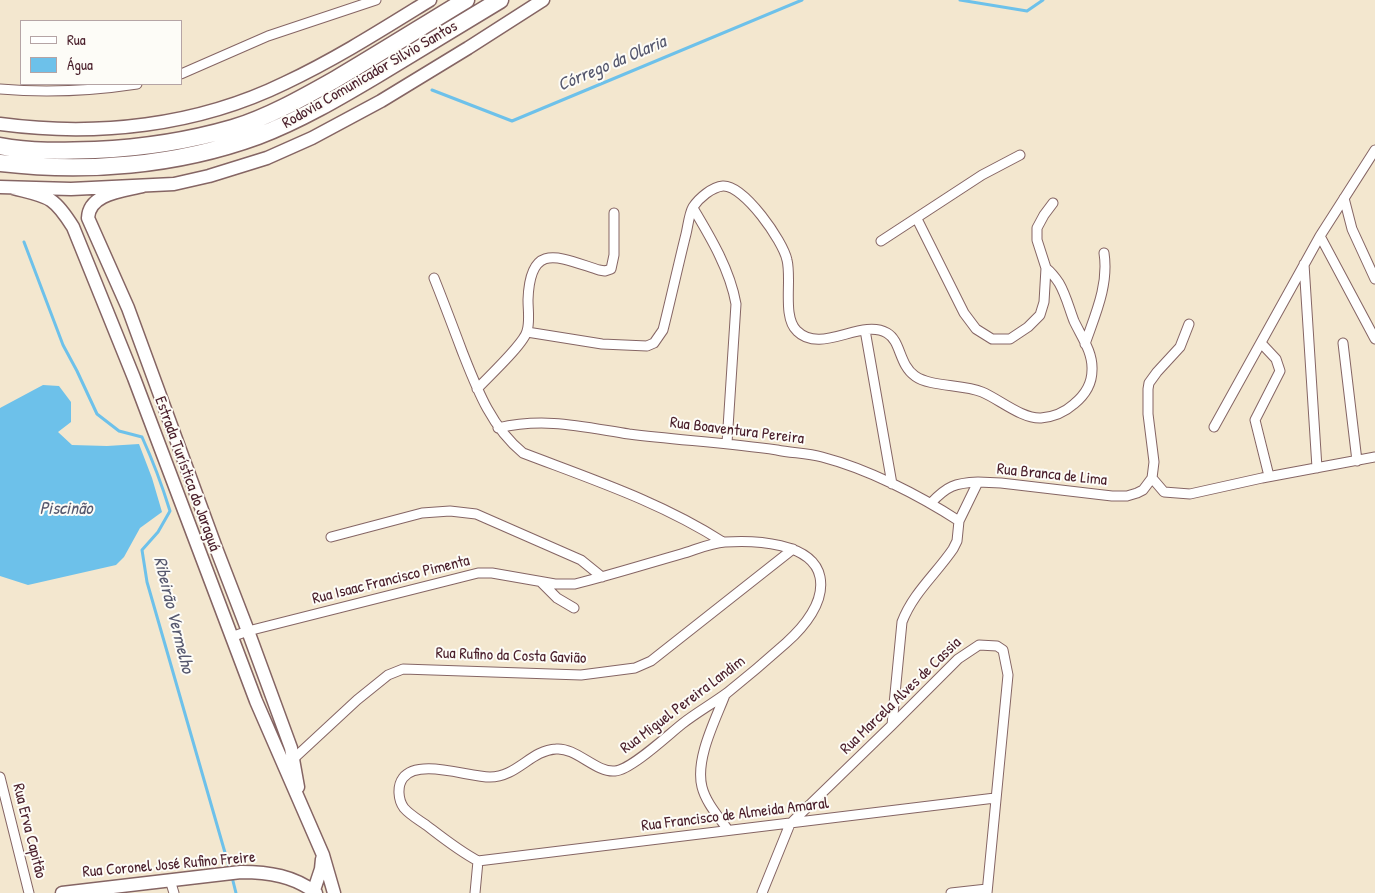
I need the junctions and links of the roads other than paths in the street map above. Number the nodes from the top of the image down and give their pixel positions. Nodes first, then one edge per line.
1 (376, 0) edge
2 (430, 0) edge
3 (466, 0) edge
4 (500, 0) edge
5 (543, 0) edge
6 (182, 74) edge
7 (128, 85) edge
8 (0, 88) edge
9 (0, 124) edge
10 (0, 146) edge
11 (1375, 150) edge
12 (1020, 155) dead end
13 (0, 163) edge
14 (143, 186) junction
15 (0, 187) edge
16 (13, 188) junction
17 (1344, 198) junction
18 (1053, 203) dead end
19 (692, 208) junction
20 (614, 213) dead end
21 (917, 219) junction
22 (1320, 236) junction
23 (881, 241) dead end
24 (1104, 253) dead end
25 (1304, 264) junction
26 (1046, 268) junction
27 (434, 278) dead end
28 (1375, 279) edge
29 (1189, 324) dead end
30 (865, 330) junction
31 (527, 332) junction
32 (1375, 339) edge
33 (1261, 343) junction
34 (1343, 343) dead end
35 (1085, 344) junction
36 (477, 389) junction
37 (498, 428) junction
38 (1214, 428) dead end
39 (727, 443) junction
40 (1375, 458) edge
41 (1357, 461) junction
42 (1317, 468) junction
43 (1269, 476) junction
44 (1152, 478) junction
45 (978, 482) junction
46 (892, 484) junction
47 (931, 503) junction
48 (959, 521) junction
49 (331, 537) dead end
50 (723, 542) junction
51 (793, 549) junction
52 (602, 577) junction
53 (540, 582) junction
54 (574, 608) dead end
55 (248, 631) junction
56 (231, 637) junction
57 (726, 694) junction
58 (892, 725) junction
59 (289, 764) junction
60 (0, 777) edge
61 (995, 798) junction
62 (3, 800) edge
63 (790, 824) junction
64 (728, 830) junction
65 (323, 855) junction
66 (478, 861) junction
67 (279, 875) junction
68 (170, 880) junction
69 (79, 891) edge
70 (987, 891) edge
71 (314, 892) edge
72 (30, 893) edge
73 (62, 893) edge
74 (174, 893) edge
75 (300, 893) edge
76 (334, 893) edge
77 (475, 893) edge
78 (762, 893) edge
79 (951, 893) edge

1 - 6 street
2 - 9 main road
3 - 10 highway, Rodovia Comunicador Silvio Santos
4 - 13 highway, Rodovia Comunicador Silvio Santos
5 - 14 main road
7 - 8 street
11 - 17 street
12 - 21 street
14 - 16 main road
14 - 55 main road, Estrada Turística do Jaraguá
15 - 16 main road
16 - 56 main road, Estrada Turística do Jaraguá
17 - 22 street
17 - 28 street
18 - 26 street
19 - 30 street
19 - 31 street
19 - 39 street
20 - 31 street
21 - 23 street
21 - 26 street
22 - 25 street
22 - 32 street
24 - 35 street
25 - 33 street
25 - 42 street
26 - 35 street
27 - 36 street
29 - 44 street
30 - 35 street
30 - 46 street
31 - 36 street
33 - 38 street
33 - 43 street
34 - 41 street
36 - 37 street
37 - 39 street, Rua Boaventura Pereira
37 - 50 street
39 - 46 street, Rua Boaventura Pereira
40 - 41 street
41 - 42 street
42 - 43 street
43 - 44 street
44 - 45 street, Rua Branca de Lima
45 - 47 street
45 - 48 street, Rua Branca de Lima
46 - 47 street, Rua Boaventura Pereira
47 - 48 street, Rua Boaventura Pereira
48 - 58 street, Rua Branca de Lima
49 - 52 street
50 - 51 street, Rua Isaac Francisco Pimenta
50 - 52 street, Rua Isaac Francisco Pimenta
51 - 57 street, Rua Miguel Pereira Landim
51 - 59 street, Rua Rufino da Costa Gavião
52 - 53 street, Rua Isaac Francisco Pimenta
53 - 54 street
53 - 55 street, Rua Isaac Francisco Pimenta
55 - 56 street, Rua Isaac Francisco Pimenta
55 - 59 main road, Estrada Turística do Jaraguá
56 - 59 main road, Estrada Turística do Jaraguá
57 - 64 street
57 - 66 street, Rua Miguel Pereira Landim
58 - 61 street, Rua Marcela Alves de Cassia
58 - 63 street, Rua Marcela Alves de Cassia
59 - 65 main road, Estrada Turística do Jaraguá
60 - 62 street, Rua Erva Capitão
61 - 63 street, Rua Francisco de Almeida Amaral
61 - 70 street, Rua Marcela Alves de Cassia
62 - 72 street, Rua Erva Capitão
63 - 64 street, Rua Francisco de Almeida Amaral
63 - 78 street, Rua Marcela Alves de Cassia
64 - 66 street, Rua Francisco de Almeida Amaral
65 - 71 main road
65 - 76 main road, Estrada Turística do Jaraguá
66 - 77 street
67 - 68 main road, Rua Coronel José Rufino Freire
67 - 71 main road, Rua Coronel José Rufino Freire
67 - 75 main road, Rua Coronel José Rufino Freire
68 - 69 main road, Rua Coronel José Rufino Freire
68 - 74 street
69 - 73 main road, Rua Coronel José Rufino Freire
70 - 79 street

